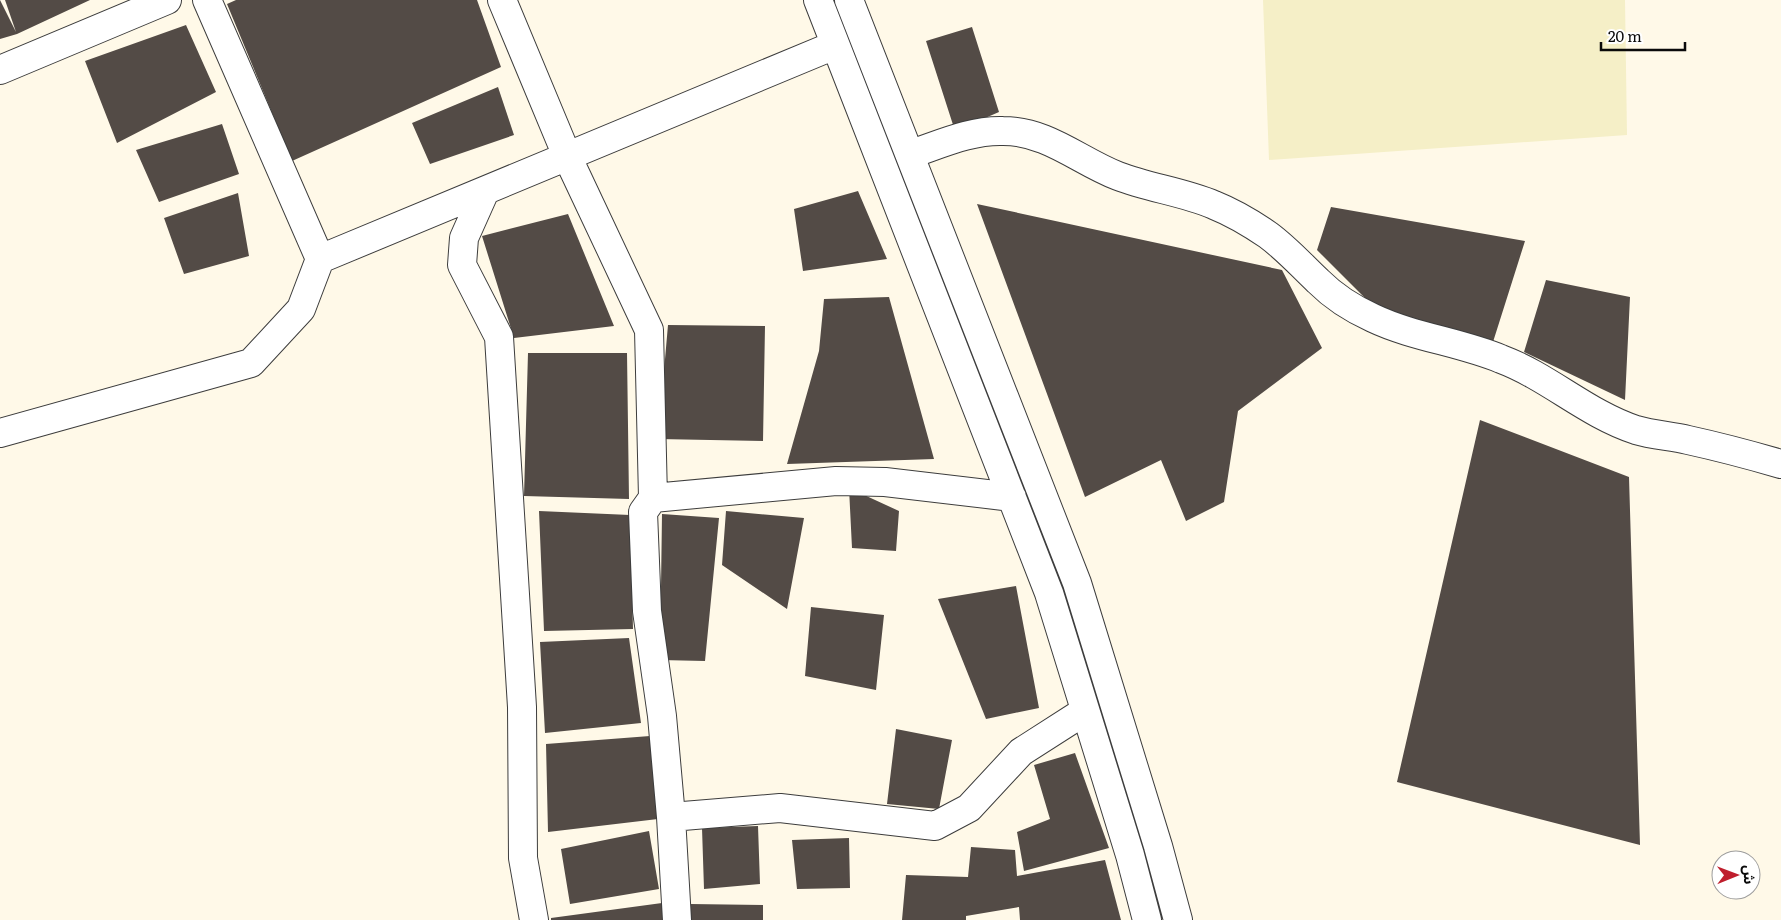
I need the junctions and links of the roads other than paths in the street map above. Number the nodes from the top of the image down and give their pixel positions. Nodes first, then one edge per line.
1 (167, 0) edge
2 (207, 0) edge
3 (502, 0) edge
4 (818, 0) edge
5 (849, 0) edge
6 (835, 45) junction
7 (0, 70) edge
8 (911, 154) junction
9 (567, 156) junction
10 (485, 191) junction
11 (320, 260) junction
12 (0, 433) edge
13 (1781, 464) edge
14 (1012, 496) junction
15 (653, 498) junction
16 (1085, 711) junction
17 (672, 818) junction
18 (534, 920) edge
19 (677, 920) edge
20 (1148, 920) edge
21 (1178, 920) edge

1 - 7 street
2 - 11 street
3 - 9 street
4 - 6 street
5 - 8 street
6 - 9 street
6 - 14 street
8 - 13 street
8 - 21 street
9 - 10 street
9 - 15 street
10 - 11 street
10 - 18 street
11 - 12 street
14 - 15 street
14 - 16 street
15 - 17 street
16 - 17 street
16 - 20 street
17 - 19 street

